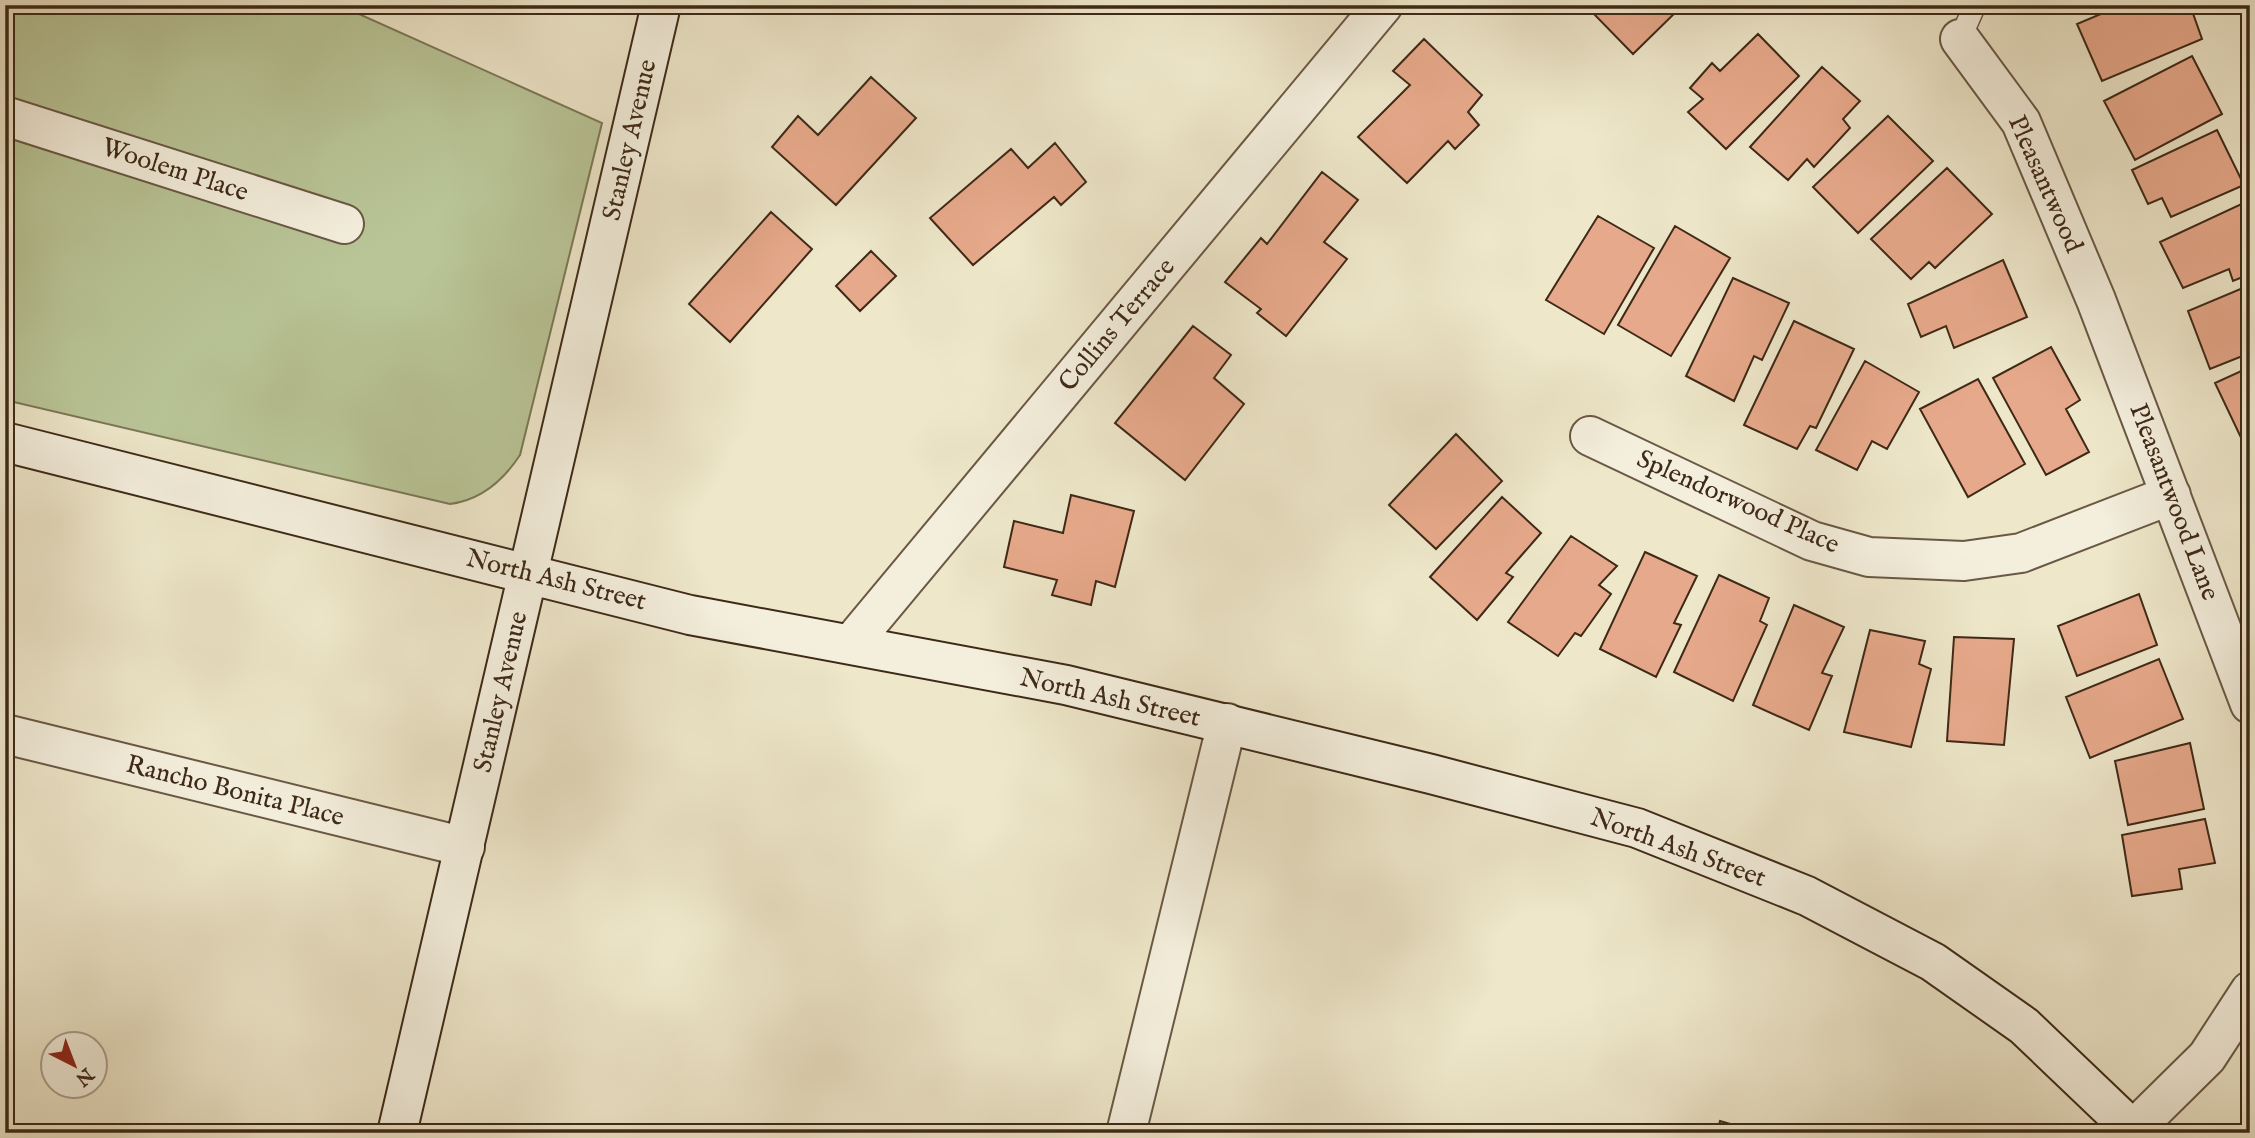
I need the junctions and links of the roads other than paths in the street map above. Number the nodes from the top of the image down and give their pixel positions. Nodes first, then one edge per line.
1 (661, 5) edge
2 (1383, 5) edge
3 (1967, 22) edge
4 (5, 116) edge
5 (344, 224) dead end
6 (2096, 300) joint
7 (1590, 436) dead end
8 (5, 442) edge
9 (2172, 495) junction
10 (530, 573) junction
11 (851, 644) junction
12 (2250, 704) edge
13 (1227, 723) junction
14 (5, 734) edge
15 (465, 847) junction
16 (2250, 991) edge
17 (2135, 1131) edge
18 (397, 1133) edge
19 (1126, 1133) edge

1 - 10 street, Stanley Avenue
2 - 11 street, Collins Terrace
3 - 6 street, Pleasantwood
4 - 5 street, Woolem Place
6 - 9 street, Pleasantwood Lane
7 - 9 street, Splendorwood Place
8 - 10 street, North Ash Street
9 - 12 street, Pleasantwood Lane
10 - 11 street, North Ash Street
10 - 15 street, Stanley Avenue
11 - 13 street, North Ash Street
13 - 17 street, North Ash Street
13 - 19 street
14 - 15 street, Rancho Bonita Place
15 - 18 street, Stanley Avenue
16 - 17 street

